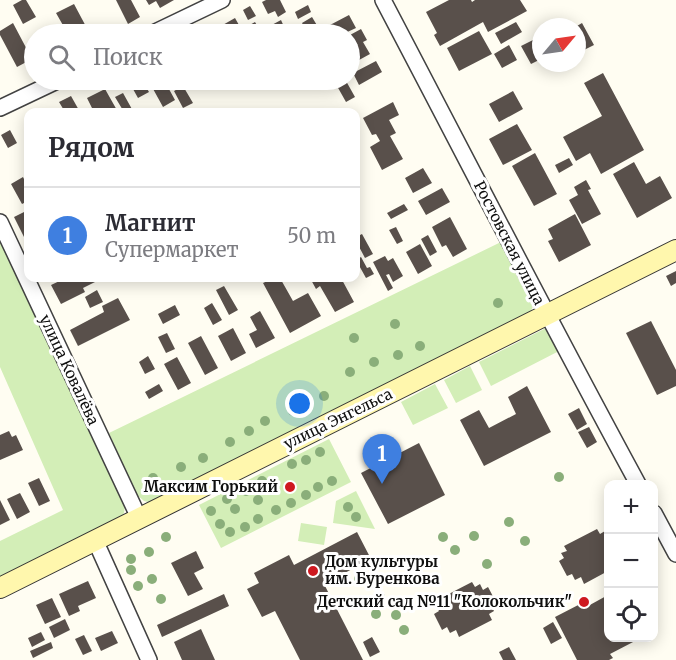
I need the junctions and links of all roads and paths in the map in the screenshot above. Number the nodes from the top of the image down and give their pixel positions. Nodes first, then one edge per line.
1 (222, 0) edge
2 (382, 0) edge
3 (172, 24) edge
4 (38, 90) edge
5 (0, 108) edge
6 (0, 222) edge
7 (676, 250) edge
8 (24, 273) edge
9 (28, 282) edge
10 (546, 316) junction
11 (636, 480) edge
12 (139, 518) junction
13 (658, 520) edge
14 (94, 540) junction
15 (676, 554) edge
16 (0, 588) edge
17 (149, 660) edge

1 - 3 street
2 - 10 street, Ростовская улица
4 - 5 street
6 - 8 street, улица Ковалёва
7 - 10 street, улица Энгельса
9 - 12 street, улица Ковалёва
10 - 11 street, Ростовская улица
10 - 12 street, улица Энгельса
12 - 14 street, улица Энгельса
13 - 15 street
14 - 16 street, улица Энгельса
14 - 17 street

